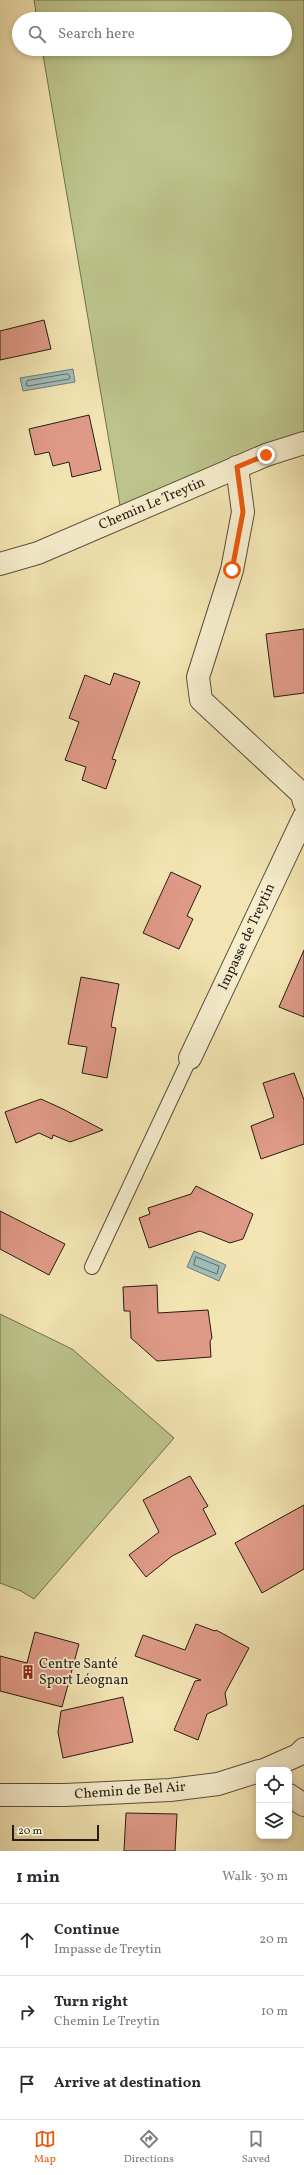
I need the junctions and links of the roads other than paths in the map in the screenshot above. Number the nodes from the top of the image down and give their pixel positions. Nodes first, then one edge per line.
1 (304, 443) edge
2 (237, 467) junction
3 (0, 564) edge
4 (304, 802) edge
5 (304, 817) edge
6 (190, 1058) joint
7 (92, 1268) dead end
8 (304, 1749) edge
9 (272, 1767) edge
10 (256, 1773) edge
11 (0, 1795) edge
12 (292, 1797) edge
13 (304, 1805) edge

1 - 2 street, Chemin Le Treytin
2 - 3 street, Chemin Le Treytin
2 - 4 street
5 - 6 street, Impasse de Treytin
6 - 7 lane
8 - 9 street, Chemin de Bel Air
10 - 11 street, Chemin de Bel Air
12 - 13 street

